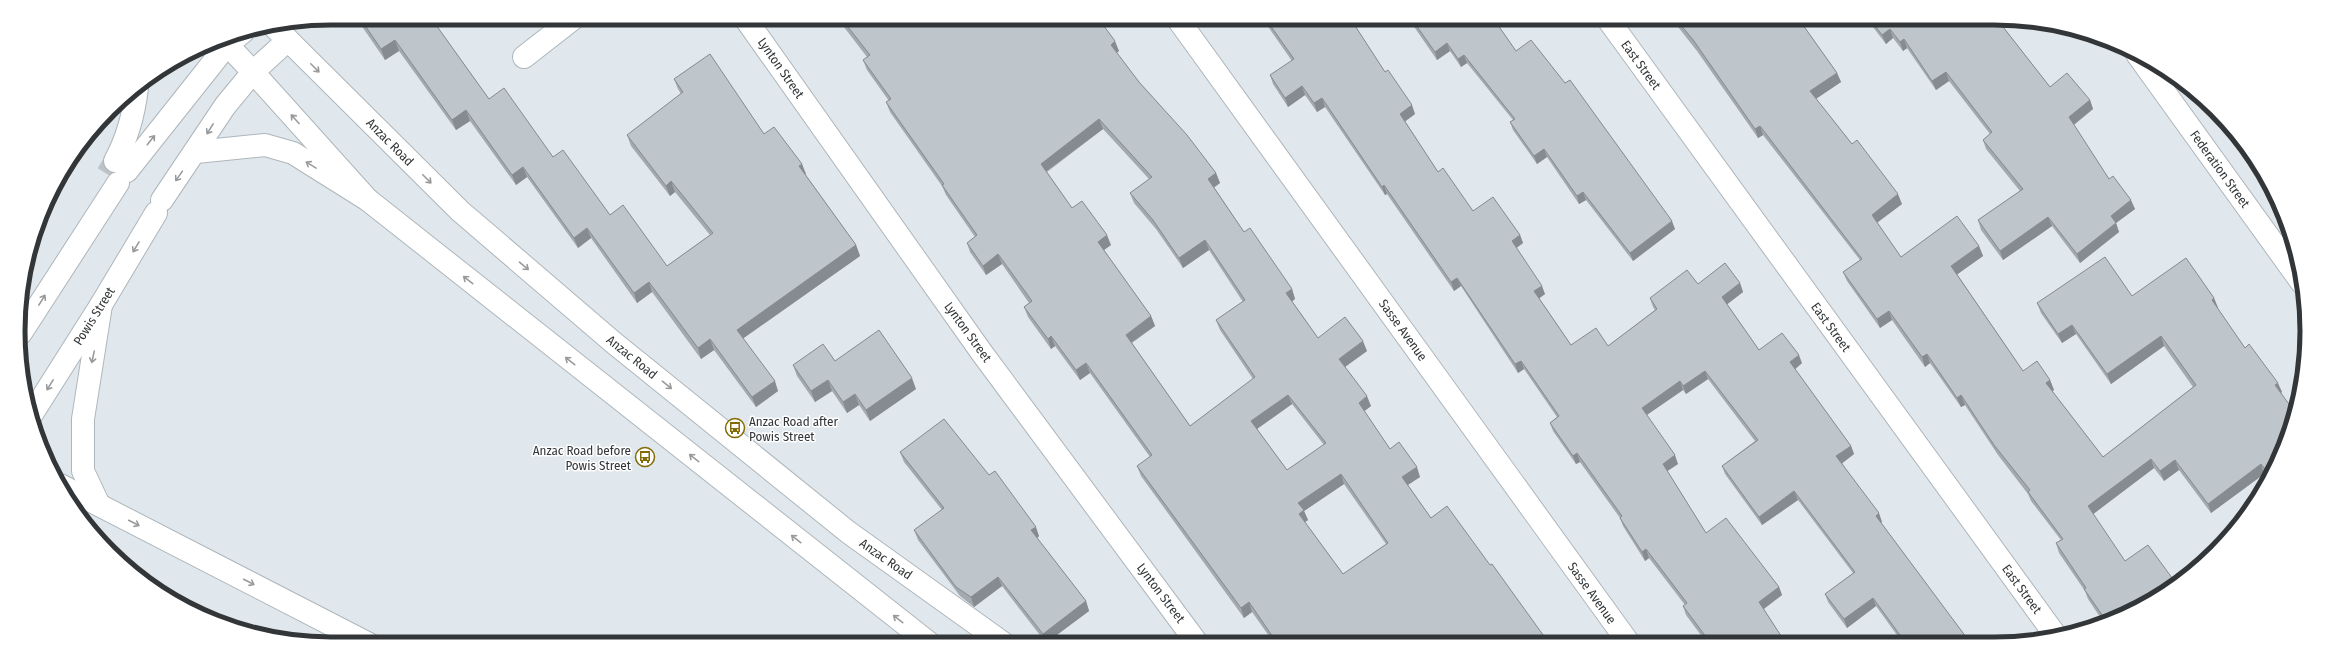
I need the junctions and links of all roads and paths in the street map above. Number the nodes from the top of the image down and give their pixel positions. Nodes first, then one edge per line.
1 (565, 25) edge
2 (750, 25) edge
3 (1182, 25) edge
4 (1612, 25) edge
5 (277, 30) edge
6 (288, 40) junction
7 (232, 41) edge
8 (228, 43) edge
9 (524, 57) dead end
10 (2145, 65) edge
11 (252, 72) junction
12 (136, 95) edge
13 (196, 152) junction
14 (116, 172) junction
15 (368, 200) junction
16 (2294, 272) edge
17 (101, 305) junction
18 (25, 326) edge
19 (35, 409) edge
20 (69, 489) edge
21 (99, 505) junction
22 (2053, 631) edge
23 (355, 637) edge
24 (921, 637) edge
25 (996, 637) edge
26 (1193, 637) edge
27 (1624, 637) edge

1 - 9 main road
2 - 26 main road, Lynton Street
3 - 27 main road, Sasse Avenue
4 - 22 main road, East Street
5 - 6 main road, Anzac Road
6 - 11 main road, Powis Street
6 -> 25 main road, Anzac Road
7 - 11 main road
14 -> 8 main road
10 - 16 main road, Federation Street
11 -> 13 main road, Powis Street
15 -> 11 main road
12 - 14 main road
15 -> 13 main road
13 -> 17 main road, Powis Street
18 -> 14 main road
24 -> 15 main road
17 -> 19 main road, Powis Street
17 -> 21 main road
20 - 21 main road
21 -> 23 main road

